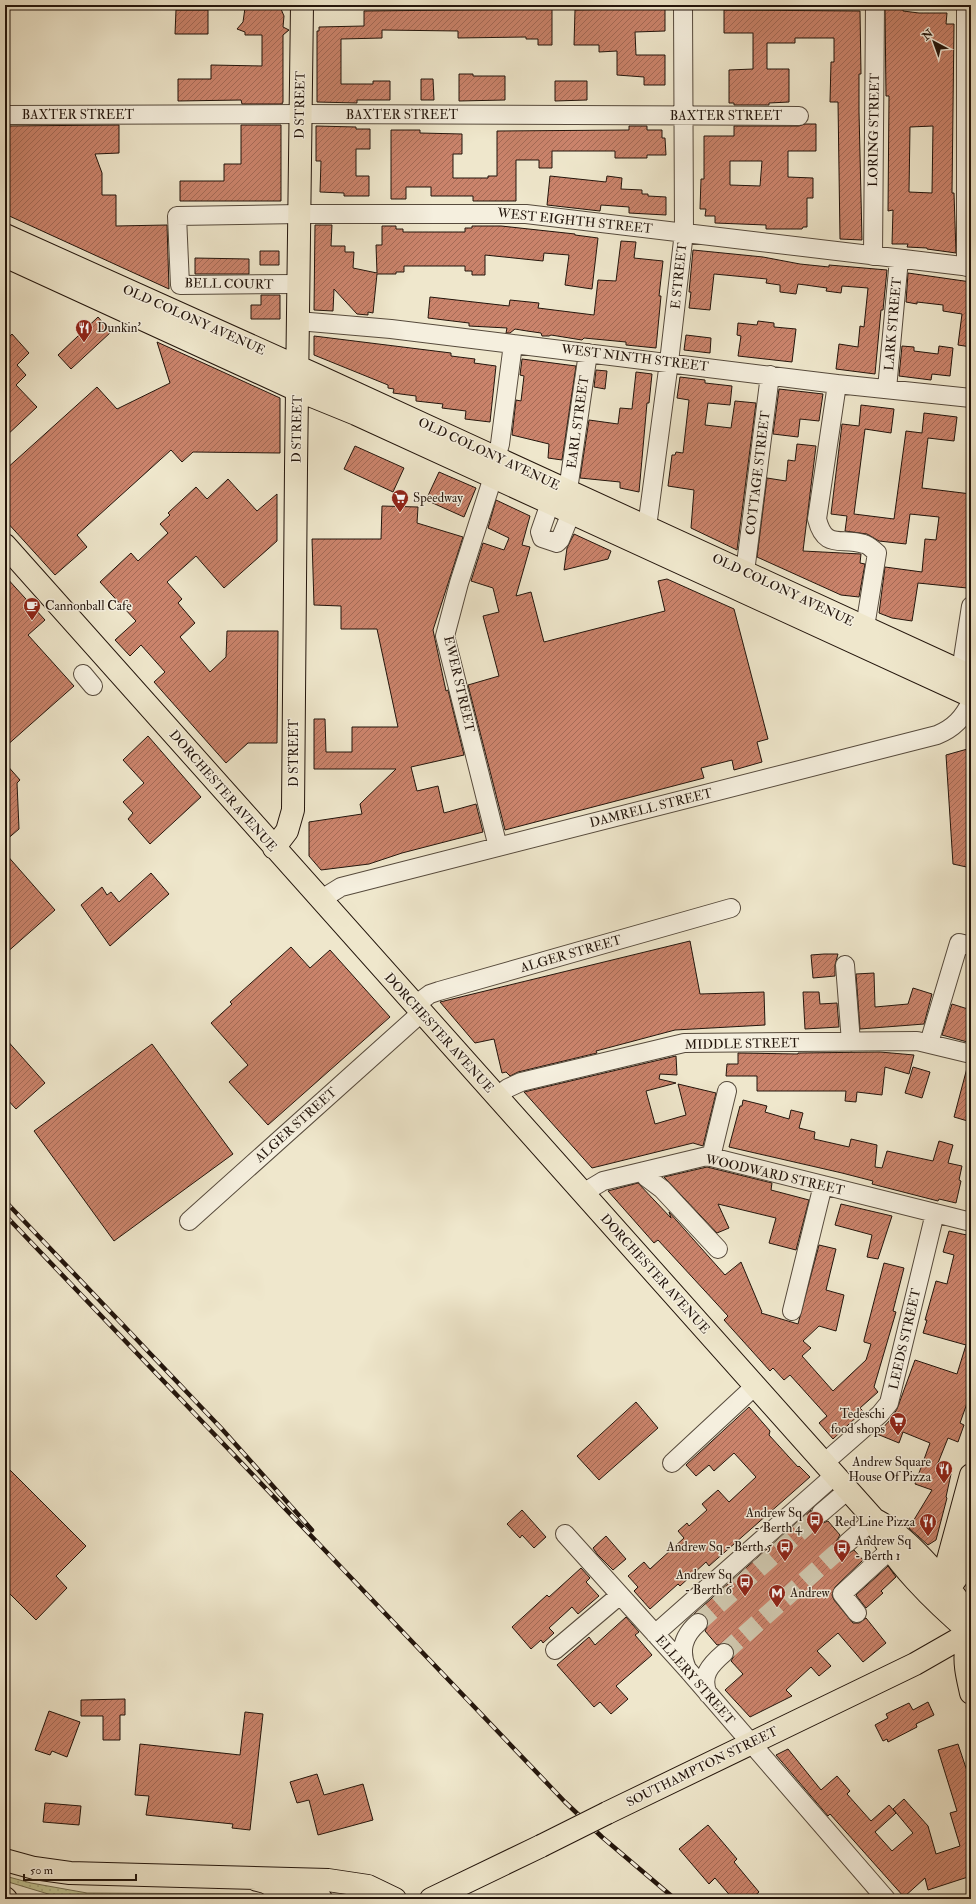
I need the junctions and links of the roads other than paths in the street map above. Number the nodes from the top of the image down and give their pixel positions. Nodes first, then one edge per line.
1 (302, 5) edge
2 (683, 5) edge
3 (875, 5) edge
4 (966, 5) edge
5 (299, 114) junction
6 (5, 115) edge
7 (682, 116) junction
8 (799, 116) dead end
9 (299, 214) junction
10 (177, 216) joint
11 (684, 232) junction
12 (5, 235) edge
13 (5, 256) edge
14 (873, 256) junction
15 (899, 259) junction
16 (968, 267) edge
17 (298, 284) junction
18 (298, 321) junction
19 (513, 344) junction
20 (588, 353) junction
21 (669, 362) junction
22 (298, 366) junction
23 (770, 374) junction
24 (837, 384) junction
25 (887, 389) junction
26 (298, 390) junction
27 (971, 398) edge
28 (494, 467) junction
29 (568, 490) junction
30 (550, 503) junction
31 (571, 513) junction
32 (644, 536) junction
33 (5, 545) edge
34 (745, 572) junction
35 (971, 614) edge
36 (865, 627) junction
37 (966, 674) edge
38 (971, 696) edge
39 (971, 702) edge
40 (498, 847) junction
41 (274, 848) junction
42 (320, 900) junction
43 (731, 908) dead end
44 (971, 946) edge
45 (845, 965) dead end
46 (418, 1009) junction
47 (851, 1042) junction
48 (929, 1043) junction
49 (971, 1054) edge
50 (727, 1091) dead end
51 (496, 1096) junction
52 (711, 1157) junction
53 (644, 1171) junction
54 (823, 1185) junction
55 (583, 1194) junction
56 (935, 1213) junction
57 (189, 1221) dead end
58 (971, 1222) edge
59 (718, 1249) dead end
60 (792, 1311) dead end
61 (755, 1386) junction
62 (672, 1464) dead end
63 (971, 1475) edge
64 (836, 1476) junction
65 (821, 1513) tunnel mouth
66 (874, 1519) junction
67 (565, 1534) dead end
68 (847, 1542) tunnel mouth
69 (971, 1545) edge
70 (890, 1550) junction
71 (943, 1591) junction
72 (620, 1595) junction
73 (857, 1613) dead end
74 (698, 1623) tunnel mouth
75 (971, 1633) edge
76 (655, 1634) junction
77 (555, 1650) dead end
78 (724, 1653) tunnel mouth
79 (687, 1669) junction
80 (971, 1692) edge
81 (708, 1694) junction
82 (750, 1744) junction
83 (5, 1860) edge
84 (287, 1889) edge
85 (321, 1899) edge
86 (395, 1899) edge
87 (431, 1899) edge
88 (886, 1899) edge

1 - 5 main road, D STREET
2 - 7 street, E STREET
3 - 14 street, LORING STREET
4 - 16 street
5 - 6 street, BAXTER STREET
5 - 7 street, BAXTER STREET
5 - 9 main road, D STREET
7 - 8 street, BAXTER STREET
7 - 11 street, E STREET
9 - 10 street, WEST EIGHTH STREET
9 - 11 street, WEST EIGHTH STREET
9 - 17 main road, D STREET
10 - 17 street, BELL COURT
11 - 14 street, WEST EIGHTH STREET
11 - 21 street, E STREET
12 - 22 main road, OLD COLONY AVENUE
13 - 26 main road, OLD COLONY AVENUE
14 - 15 street, WEST EIGHTH STREET
15 - 16 street, WEST EIGHTH STREET
15 - 25 street, LARK STREET
17 - 18 main road, D STREET
18 - 19 street, WEST NINTH STREET
18 - 22 main road, D STREET
19 - 20 street, WEST NINTH STREET
19 - 28 street, EWER STREET
20 - 21 street, WEST NINTH STREET
20 - 29 street, EARL STREET
21 - 23 street, WEST NINTH STREET
21 - 32 street, E STREET
22 - 26 main road, D STREET
22 - 28 main road, OLD COLONY AVENUE
23 - 24 street, WEST NINTH STREET
23 - 34 street, COTTAGE STREET
24 - 25 street, WEST NINTH STREET
24 - 36 street
25 - 27 street, WEST NINTH STREET
26 - 28 main road, OLD COLONY AVENUE
26 - 41 main road, D STREET
28 - 29 main road, OLD COLONY AVENUE
28 - 30 main road, OLD COLONY AVENUE
28 - 40 street, EWER STREET
29 - 32 main road, OLD COLONY AVENUE
30 - 31 main road, OLD COLONY AVENUE
30 - 31 street
31 - 32 main road, OLD COLONY AVENUE
32 - 34 main road, OLD COLONY AVENUE
32 - 38 main road, OLD COLONY AVENUE
33 - 41 main road, DORCHESTER AVENUE
34 - 36 main road, OLD COLONY AVENUE
35 - 37 street
36 - 37 main road, OLD COLONY AVENUE
39 - 40 street, DAMRELL STREET
40 - 42 street, DAMRELL STREET
41 - 42 main road, DORCHESTER AVENUE
42 - 46 main road, DORCHESTER AVENUE
43 - 46 street, ALGER STREET
44 - 48 street
45 - 47 street
46 - 51 main road, DORCHESTER AVENUE
46 - 57 street, ALGER STREET
47 - 48 street, MIDDLE STREET
47 - 51 street, MIDDLE STREET
48 - 49 street, MIDDLE STREET
50 - 52 street
51 - 55 main road, DORCHESTER AVENUE
52 - 53 street, WOODWARD STREET
52 - 54 street, WOODWARD STREET
53 - 55 street, WOODWARD STREET
53 - 59 street
54 - 56 street, WOODWARD STREET
54 - 60 street
55 - 61 main road, DORCHESTER AVENUE
56 - 58 street, WOODWARD STREET
56 - 64 street, LEEDS STREET
61 - 62 street
61 - 64 main road, DORCHESTER AVENUE
63 - 71 main road
64 - 65 street
64 - 66 main road, DORCHESTER AVENUE
64 - 76 street
66 - 68 street
66 - 70 main road, DORCHESTER AVENUE
66 - 71 main road, DORCHESTER AVENUE
67 - 72 street, ELLERY STREET
69 - 71 main road
70 - 71 main road, DORCHESTER AVENUE
70 - 73 street
71 - 75 main road, DORCHESTER AVENUE
72 - 76 street, ELLERY STREET
72 - 77 street
74 - 79 street
75 - 80 main road
75 - 82 main road, SOUTHAMPTON STREET
76 - 79 street, ELLERY STREET
78 - 81 street
79 - 81 street, ELLERY STREET
81 - 82 street, ELLERY STREET
82 - 87 main road, SOUTHAMPTON STREET, bridge
82 - 88 street, ELLERY STREET
83 - 84 main road
84 - 85 main road
84 - 86 main road

